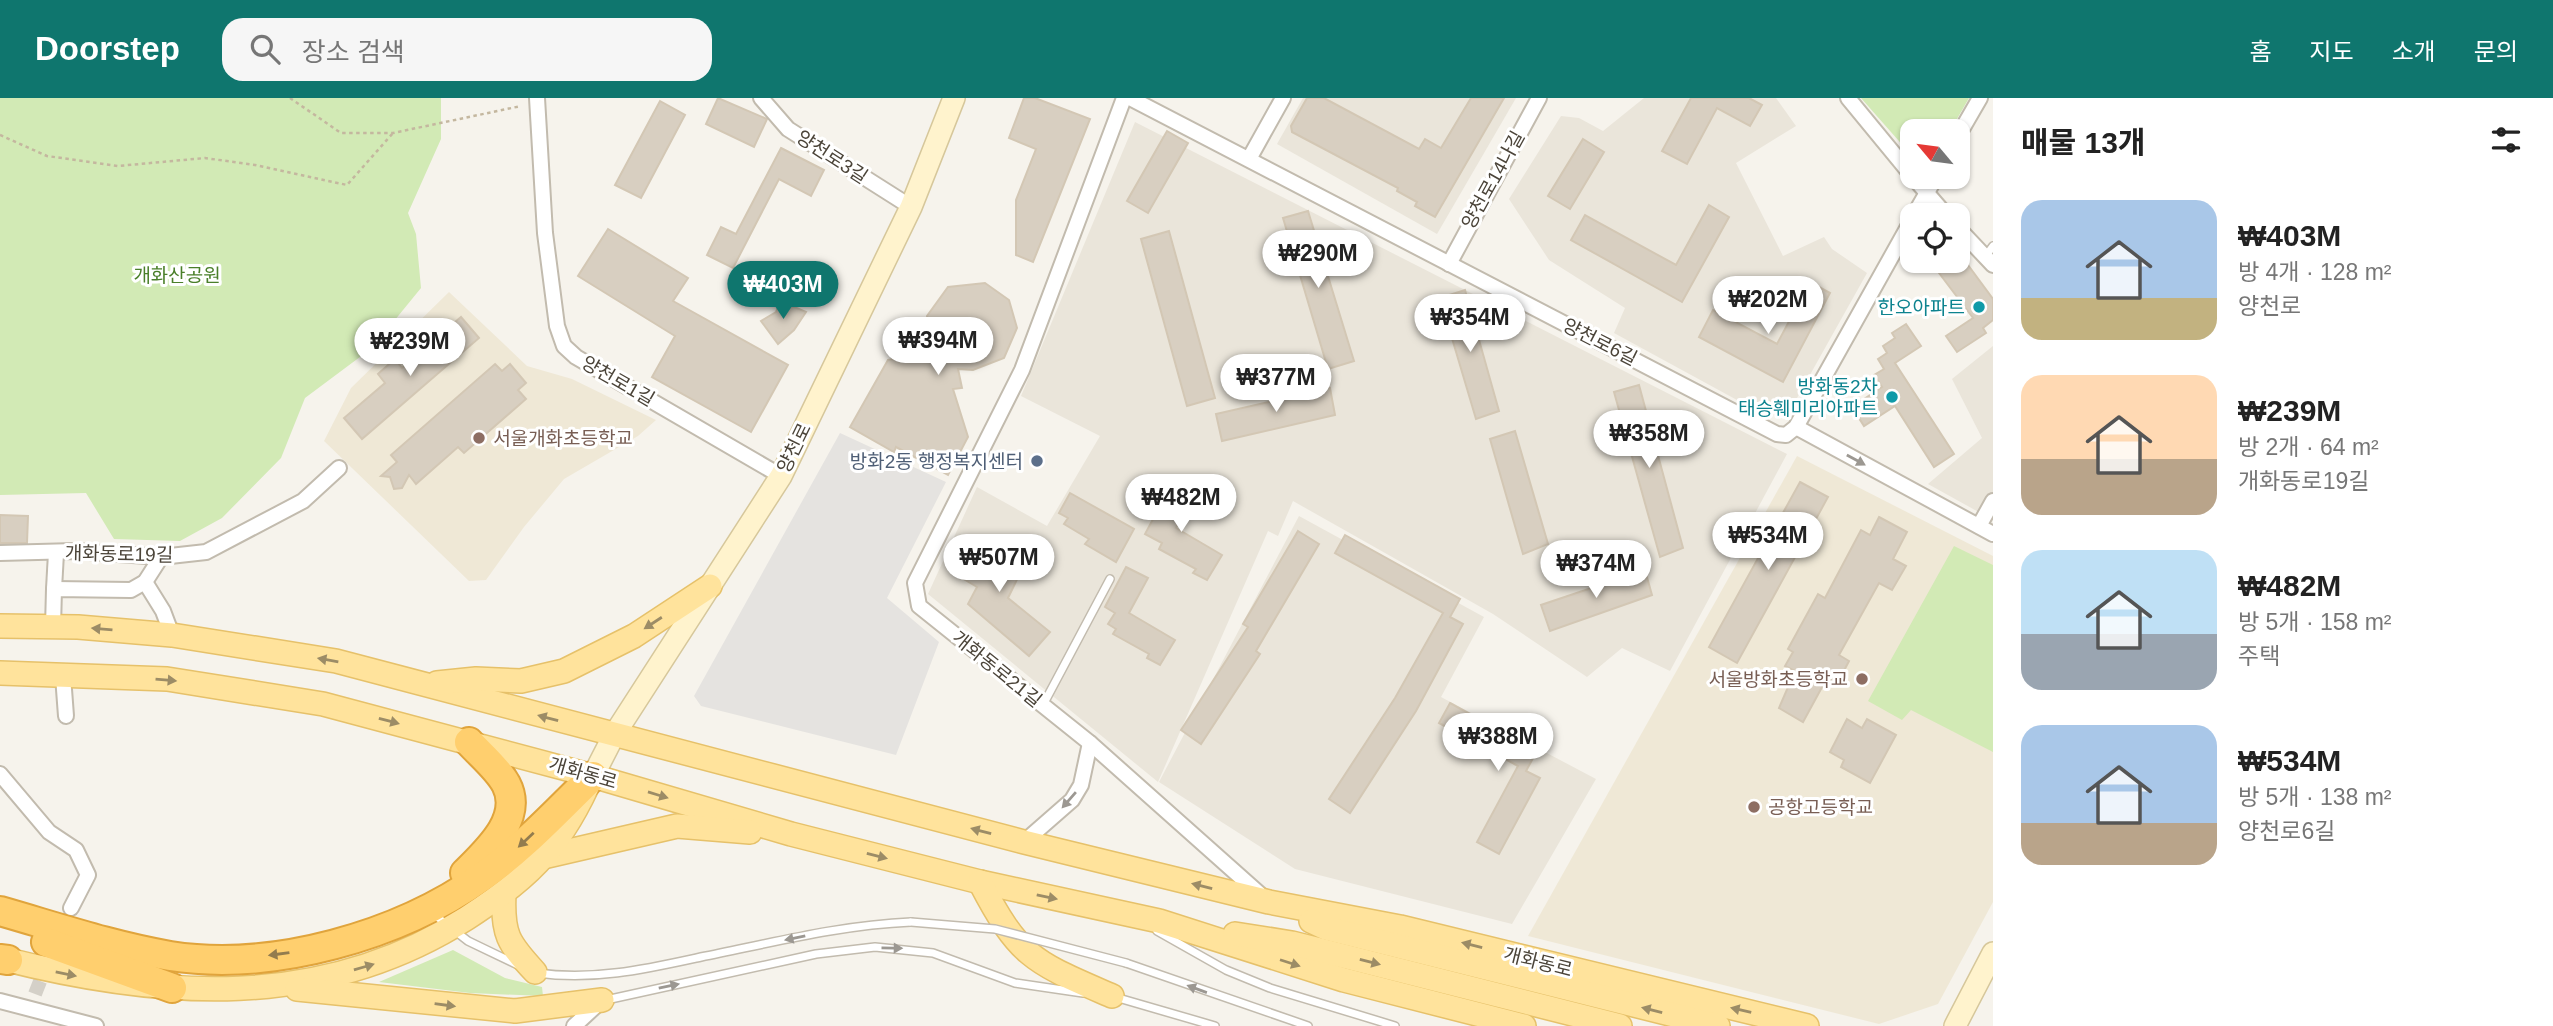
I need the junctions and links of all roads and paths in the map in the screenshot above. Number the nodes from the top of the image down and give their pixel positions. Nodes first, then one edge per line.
1 (290, 98) edge
2 (761, 98) edge
3 (954, 98) edge
4 (1124, 98) edge
5 (1130, 98) edge
6 (1283, 98) edge
7 (1539, 98) edge
8 (1848, 98) edge
9 (1980, 98) edge
10 (537, 100) edge
11 (1968, 119) edge
12 (393, 133) junction
13 (0, 135) edge
14 (1249, 159) junction
15 (1900, 161) edge
16 (1923, 189) edge
17 (1930, 189) edge
18 (1927, 194) junction
19 (1922, 203) edge
20 (1935, 203) edge
21 (911, 207) junction
22 (1970, 238) edge
23 (1900, 242) edge
24 (1990, 256) edge
25 (1448, 264) junction
26 (1796, 427) junction
27 (339, 468) dead end
28 (781, 475) junction
29 (1993, 501) edge
30 (1979, 526) junction
31 (1993, 534) edge
32 (56, 552) junction
33 (0, 553) edge
34 (160, 557) junction
35 (1110, 579) dead end
36 (145, 582) junction
37 (710, 586) junction
38 (54, 589) junction
39 (0, 626) edge
40 (53, 627) junction
41 (172, 635) junction
42 (0, 673) edge
43 (64, 676) junction
44 (422, 684) junction
45 (1043, 705) junction
46 (66, 716) dead end
47 (614, 735) junction
48 (469, 742) junction
49 (1090, 743) junction
50 (0, 774) edge
51 (593, 776) junction
52 (791, 834) junction
53 (1024, 842) junction
54 (543, 857) junction
55 (980, 882) junction
56 (504, 894) junction
57 (1269, 902) junction
58 (71, 908) dead end
59 (429, 909) junction
60 (0, 911) edge
61 (1129, 915) junction
62 (1159, 921) junction
63 (0, 928) edge
64 (449, 929) junction
65 (1993, 953) edge
66 (3, 959) edge
67 (535, 972) junction
68 (280, 987) junction
69 (172, 988) junction
70 (34, 994) tunnel mouth
71 (1111, 996) junction
72 (602, 1000) junction
73 (0, 1001) edge
74 (30, 1009) junction
75 (94, 1026) edge
76 (574, 1026) edge
77 (1215, 1026) edge
78 (1308, 1026) edge
79 (1395, 1026) edge
80 (1524, 1026) edge
81 (1620, 1026) edge
82 (1718, 1026) edge
83 (1807, 1026) edge
84 (1955, 1026) edge

1 - 12 path
2 - 21 street, 양천로3길
3 - 21 main road, 양천로
4 - 45 street, 개화동로21길
5 - 14 street, 양천로6길
6 - 14 street
7 - 25 street, 양천로14나길
8 - 15 street
9 - 11 street
10 - 12 path
10 - 28 street, 양천로1길
12 - 13 path
14 - 25 street, 양천로6길
16 - 18 street
17 - 18 street
18 - 19 street
18 - 20 street
21 - 28 main road, 양천로
22 - 24 street
23 - 26 street
25 - 26 street, 양천로6길
26 -> 30 street
27 - 34 street, 개화동로19길
28 - 37 main road, 양천로
29 - 30 street
30 - 31 street
32 - 33 street, 개화동로19길
32 - 34 street, 개화동로19길
32 - 38 street
34 - 36 street
35 - 45 lane
36 - 38 street
36 - 41 street
37 -> 44 main road
37 - 47 main road, 양천로
38 - 40 street
39 - 40 main road, 개화동로
41 -> 40 main road, 개화동로
44 -> 41 main road, 개화동로
42 - 43 main road, 개화동로
43 - 46 street
43 -> 48 main road, 개화동로
47 -> 44 main road, 개화동로
45 - 49 street, 개화동로21길
47 - 51 main road, 양천로
53 -> 47 main road, 개화동로
48 - 51 main road, 개화동로
48 - 59 highway
49 -> 53 street
49 - 57 street, 개화동로21길
50 - 58 street
51 -> 52 main road, 개화동로
51 - 54 main road
51 -> 59 highway
52 - 54 main road
52 -> 55 main road, 개화동로
57 -> 53 main road, 개화동로
54 - 56 main road
55 -> 61 main road, 개화동로
55 - 71 main road
56 - 64 main road
56 - 67 main road
82 -> 57 main road, 개화동로
83 -> 57 main road, 개화동로
59 -> 60 highway
59 - 64 lane
61 - 62 main road, 개화동로
61 - 79 lane
62 -> 80 main road, 개화동로
62 -> 81 main road, 개화동로
63 - 69 highway
64 - 67 lane
68 -> 64 main road
65 - 84 main road
66 -> 69 main road
78 -> 67 lane, bridge
68 - 69 main road
68 -> 72 main road
70 - 74 street
72 -> 71 lane
71 - 77 lane
72 - 76 street
73 - 74 street
74 - 75 street

